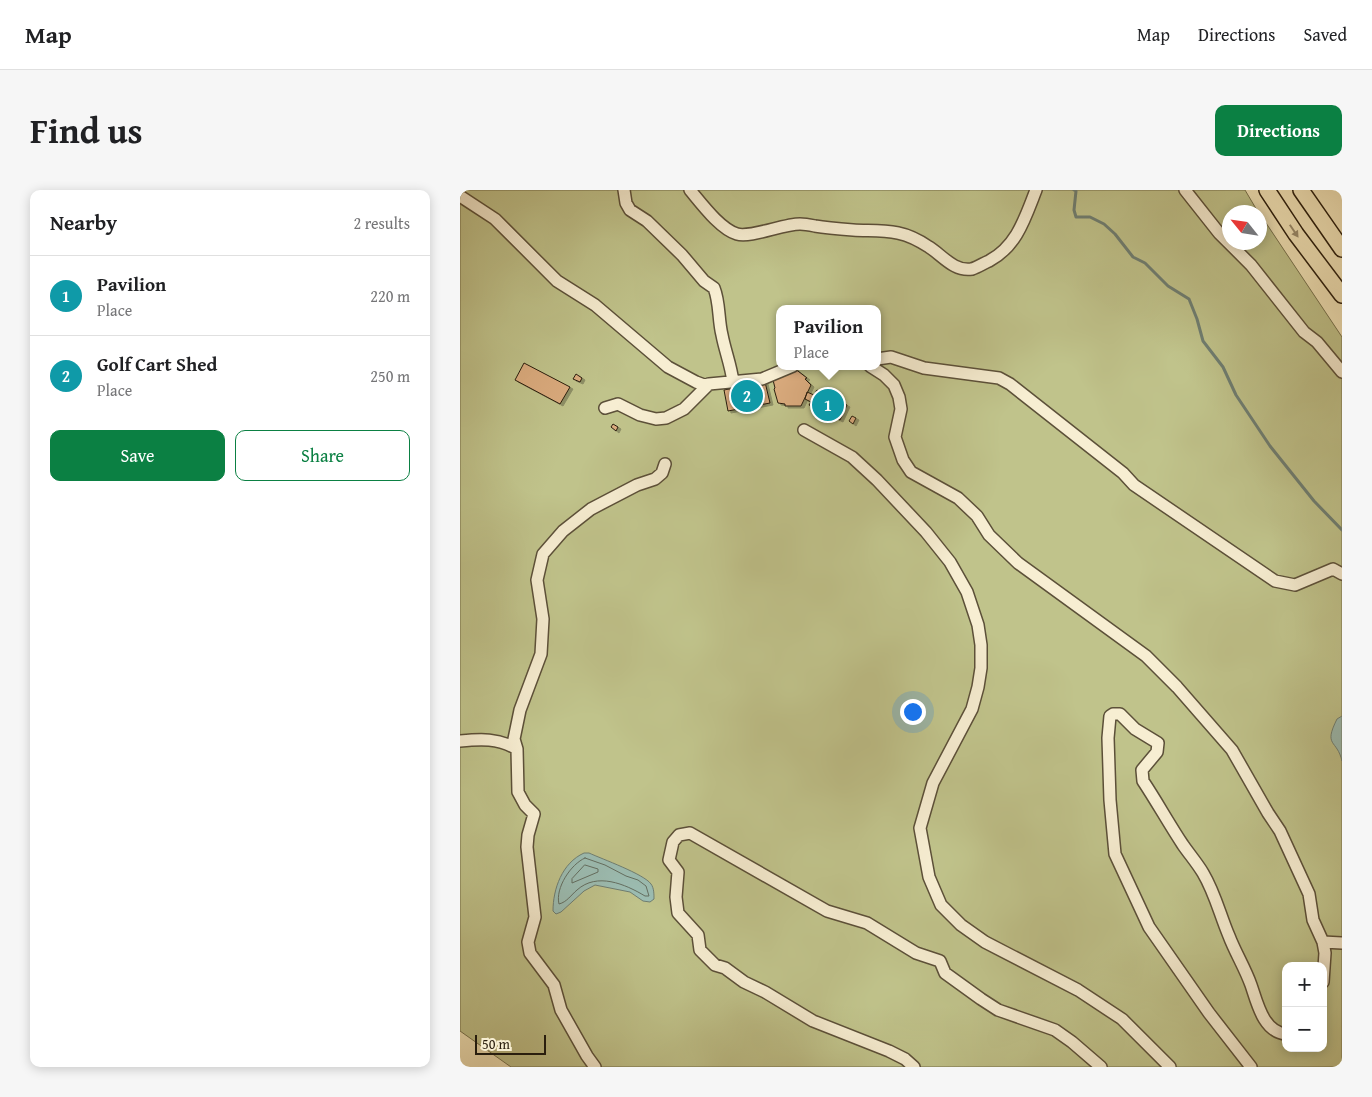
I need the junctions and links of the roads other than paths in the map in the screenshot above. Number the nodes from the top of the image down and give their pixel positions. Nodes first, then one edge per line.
1 (624, 190) edge
2 (690, 190) edge
3 (1036, 190) edge
4 (1185, 190) edge
5 (1267, 190) edge
6 (1301, 190) edge
7 (460, 196) edge
8 (1342, 249) edge
9 (1340, 290) edge
10 (881, 358) edge
11 (784, 370) edge
12 (877, 370) edge
13 (1342, 372) edge
14 (733, 382) junction
15 (709, 384) junction
16 (605, 408) dead end
17 (804, 430) dead end
18 (665, 464) dead end
19 (1342, 574) edge
20 (460, 741) edge
21 (516, 749) junction
22 (1323, 942) junction
23 (1342, 943) edge
24 (1324, 962) edge
25 (1282, 1034) edge
26 (595, 1067) edge
27 (914, 1067) edge
28 (1101, 1067) edge
29 (1170, 1067) edge
30 (1251, 1067) edge

1 - 14 lane
2 - 3 lane
4 - 13 lane
5 -> 9 main road
6 - 8 main road
7 - 15 lane
10 - 19 lane
11 - 14 lane
12 - 22 lane
14 - 15 lane
15 - 16 lane
17 - 29 lane
18 - 21 lane
20 - 21 lane
21 - 26 lane
22 - 23 lane
22 - 24 lane
25 - 30 lane
27 - 28 lane

